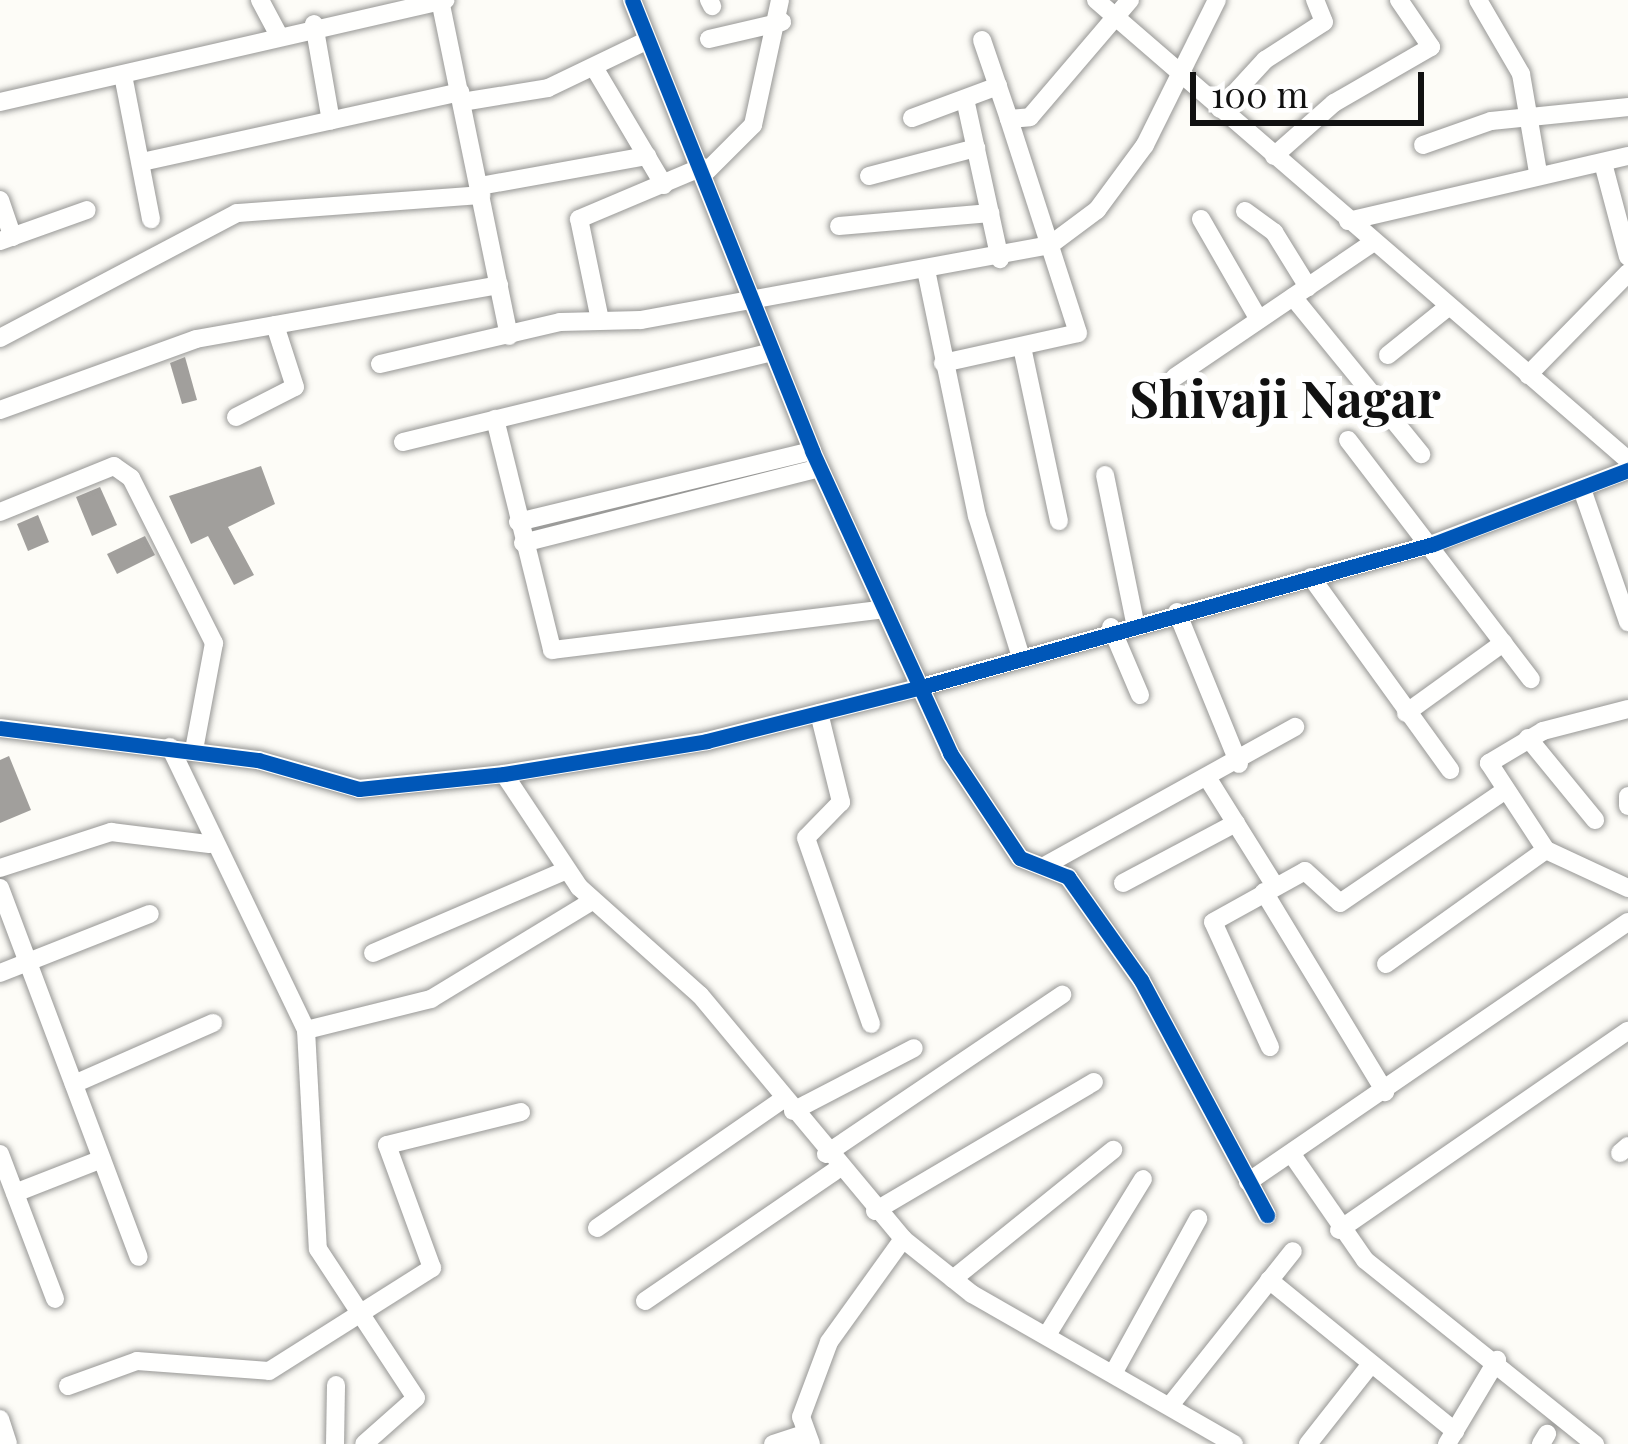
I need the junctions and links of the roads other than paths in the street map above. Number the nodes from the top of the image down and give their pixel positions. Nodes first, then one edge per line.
1 (260, 0) edge
2 (442, 0) edge
3 (632, 0) edge
4 (780, 0) edge
5 (1096, 0) edge
6 (1130, 0) edge
7 (1217, 0) edge
8 (1315, 0) edge
9 (1399, 0) edge
10 (1478, 0) edge
11 (1118, 19) junction
12 (782, 22) junction
13 (314, 24) junction
14 (278, 34) junction
15 (709, 40) dead end
16 (982, 40) dead end
17 (644, 42) junction
18 (595, 69) junction
19 (123, 75) junction
20 (1186, 79) junction
21 (998, 86) junction
22 (461, 97) junction
23 (965, 99) junction
24 (0, 102) edge
25 (1628, 107) edge
26 (1220, 109) junction
27 (912, 118) dead end
28 (1009, 119) junction
29 (1530, 120) junction
30 (331, 121) junction
31 (1423, 145) dead end
32 (976, 148) junction
33 (647, 156) junction
34 (1274, 156) junction
35 (1628, 156) edge
36 (142, 162) junction
37 (1603, 163) junction
38 (704, 170) junction
39 (1538, 172) junction
40 (869, 176) dead end
41 (664, 185) junction
42 (480, 191) junction
43 (0, 200) edge
44 (87, 210) dead end
45 (1245, 211) dead end
46 (990, 213) junction
47 (151, 219) dead end
48 (1201, 219) dead end
49 (1348, 221) junction
50 (839, 226) dead end
51 (6, 239) edge
52 (1056, 242) junction
53 (1372, 243) junction
54 (1628, 257) edge
55 (1000, 259) junction
56 (926, 270) junction
57 (1628, 273) edge
58 (499, 285) junction
59 (1300, 292) junction
60 (752, 299) junction
61 (1448, 307) junction
62 (600, 320) junction
63 (1259, 320) junction
64 (275, 325) junction
65 (509, 336) junction
66 (0, 338) edge
67 (1022, 347) junction
68 (771, 352) junction
69 (1388, 355) dead end
70 (943, 363) junction
71 (380, 364) dead end
72 (1528, 375) junction
73 (1175, 377) dead end
74 (0, 410) edge
75 (236, 416) dead end
76 (495, 419) junction
77 (1348, 440) dead end
78 (403, 442) dead end
79 (1421, 454) dead end
80 (816, 460) junction
81 (1628, 460) edge
82 (1628, 470) edge
83 (1105, 475) dead end
84 (1582, 492) junction
85 (638, 503) junction
86 (0, 512) edge
87 (1059, 520) dead end
88 (518, 522) junction
89 (523, 543) junction
90 (1433, 544) junction
91 (1311, 577) junction
92 (884, 608) junction
93 (1177, 612) junction
94 (1135, 622) junction
95 (1628, 622) edge
96 (1111, 627) junction
97 (1503, 643) junction
98 (1021, 657) junction
99 (1532, 679) dead end
100 (918, 688) junction
101 (1140, 695) dead end
102 (1628, 709) edge
103 (819, 713) junction
104 (1406, 713) junction
105 (1295, 727) dead end
106 (0, 728) edge
107 (1528, 738) junction
108 (170, 747) junction
109 (194, 750) junction
110 (1238, 764) junction
111 (1450, 770) dead end
112 (504, 774) junction
113 (1210, 782) junction
114 (1504, 791) junction
115 (1628, 796) edge
116 (1628, 806) edge
117 (1595, 820) dead end
118 (1236, 823) junction
119 (209, 844) junction
120 (1546, 850) junction
121 (1046, 865) junction
122 (0, 868) edge
123 (567, 870) junction
124 (1123, 883) dead end
125 (0, 888) edge
126 (1628, 888) edge
127 (1269, 889) junction
128 (592, 901) junction
129 (150, 914) dead end
130 (1628, 922) edge
131 (373, 953) dead end
132 (28, 962) junction
133 (1386, 964) dead end
134 (0, 973) edge
135 (1062, 995) dead end
136 (212, 1023) dead end
137 (871, 1024) dead end
138 (306, 1030) junction
139 (1628, 1030) edge
140 (1270, 1047) dead end
141 (914, 1048) dead end
142 (1094, 1082) dead end
143 (74, 1084) junction
144 (1385, 1091) junction
145 (788, 1105) junction
146 (521, 1112) dead end
147 (1113, 1150) dead end
148 (0, 1154) edge
149 (1293, 1156) junction
150 (102, 1159) junction
151 (832, 1161) junction
152 (1143, 1179) dead end
153 (1248, 1183) junction
154 (15, 1193) junction
155 (874, 1210) junction
156 (1267, 1215) dead end
157 (1198, 1219) dead end
158 (597, 1228) dead end
159 (1339, 1230) junction
160 (903, 1239) junction
161 (1293, 1251) dead end
162 (139, 1257) dead end
163 (953, 1280) junction
164 (1269, 1280) junction
165 (55, 1299) dead end
166 (645, 1301) dead end
167 (360, 1314) junction
168 (1047, 1335) junction
169 (1497, 1360) junction
170 (1371, 1364) junction
171 (1114, 1372) junction
172 (336, 1385) dead end
173 (68, 1386) dead end
174 (1172, 1403) junction
175 (0, 1419) edge
176 (1451, 1438) edge
177 (807, 1439) edge
178 (8, 1444) edge
179 (335, 1444) edge
180 (364, 1444) edge
181 (772, 1444) edge
182 (1234, 1444) edge
183 (1308, 1444) edge
184 (1595, 1444) edge

1 - 14 street
2 - 13 street
2 - 22 street
3 - 17 street
4 - 12 street
5 - 11 street
6 - 11 street
7 - 20 street
8 - 26 street
9 - 34 street
10 - 29 street
11 - 20 street
11 - 28 street
12 - 15 street
12 - 38 street
13 - 14 street
13 - 30 street
14 - 19 street
16 - 21 street
17 - 18 street
17 - 38 street
18 - 22 street
18 - 33 street
19 - 24 street
19 - 36 street
20 - 26 street
20 - 52 street
21 - 23 street
21 - 28 street
22 - 30 street
22 - 42 street
23 - 27 street
23 - 32 street
25 - 29 street
26 - 34 street
28 - 52 street
29 - 31 street
29 - 39 street
30 - 36 street
32 - 40 street
32 - 46 street
33 - 41 street
33 - 42 street
34 - 49 street
35 - 37 street
36 - 47 street
37 - 39 street
37 - 54 street
38 - 41 street
38 - 60 street
39 - 49 street
41 - 62 street
42 - 58 street
42 - 66 street
43 - 51 street
44 - 51 street
45 - 59 street
46 - 50 street
46 - 55 street
48 - 63 street
49 - 53 street
52 - 55 street
52 - 67 street
53 - 59 street
53 - 61 street
55 - 56 street
56 - 60 street
56 - 70 street
57 - 72 street
58 - 64 street
58 - 65 street
59 - 63 street
59 - 79 street
60 - 62 street
60 - 68 street
61 - 69 street
61 - 72 street
62 - 65 street
63 - 73 street
64 - 74 street
64 - 75 street
65 - 71 street
67 - 70 street
67 - 87 street
68 - 76 street
68 - 80 street
70 - 98 street
72 - 81 street
76 - 78 street
76 - 88 street
77 - 90 street
80 - 85 street
80 - 92 street
82 - 84 street
83 - 94 street
84 - 90 street
84 - 95 street
85 - 88 street
85 - 89 street
86 - 109 street
88 - 89 street
89 - 92 street
90 - 91 street
90 - 97 street
91 - 93 street
91 - 104 street
92 - 100 street
93 - 94 street
93 - 110 street
94 - 96 street
96 - 98 street
96 - 101 street
97 - 99 street
97 - 104 street
98 - 100 street
100 - 103 street
100 - 121 street
102 - 107 street
103 - 112 street
103 - 137 street
104 - 111 street
105 - 110 street
106 - 108 street
107 - 114 street
107 - 117 street
108 - 109 street
108 - 119 street
109 - 112 street
110 - 113 street
112 - 123 street
113 - 118 street
113 - 121 street
114 - 120 street
114 - 127 street
115 - 116 street
118 - 124 street
118 - 127 street
119 - 122 street
119 - 138 street
120 - 126 street
120 - 133 street
121 - 153 street
123 - 128 street
123 - 131 street
125 - 132 street
127 - 140 street
127 - 144 street
128 - 138 street
128 - 145 street
129 - 132 street
130 - 144 street
132 - 134 street
132 - 143 street
135 - 151 street
136 - 143 street
138 - 167 street
139 - 159 street
141 - 145 street
142 - 155 street
143 - 150 street
144 - 149 street
145 - 151 street
145 - 158 street
146 - 167 street
147 - 163 street
148 - 154 street
149 - 153 street
149 - 159 street
150 - 154 street
150 - 162 street
151 - 155 street
151 - 166 street
152 - 168 street
153 - 156 street
154 - 165 street
155 - 160 street
157 - 171 street
159 - 169 street
160 - 163 street
160 - 177 street
161 - 164 street
163 - 168 street
164 - 170 street
164 - 174 street
167 - 173 street
167 - 180 street
168 - 171 street
169 - 176 street
169 - 184 street
170 - 176 street
170 - 183 street
171 - 174 street
172 - 179 street
174 - 182 street
175 - 178 street
177 - 181 street

